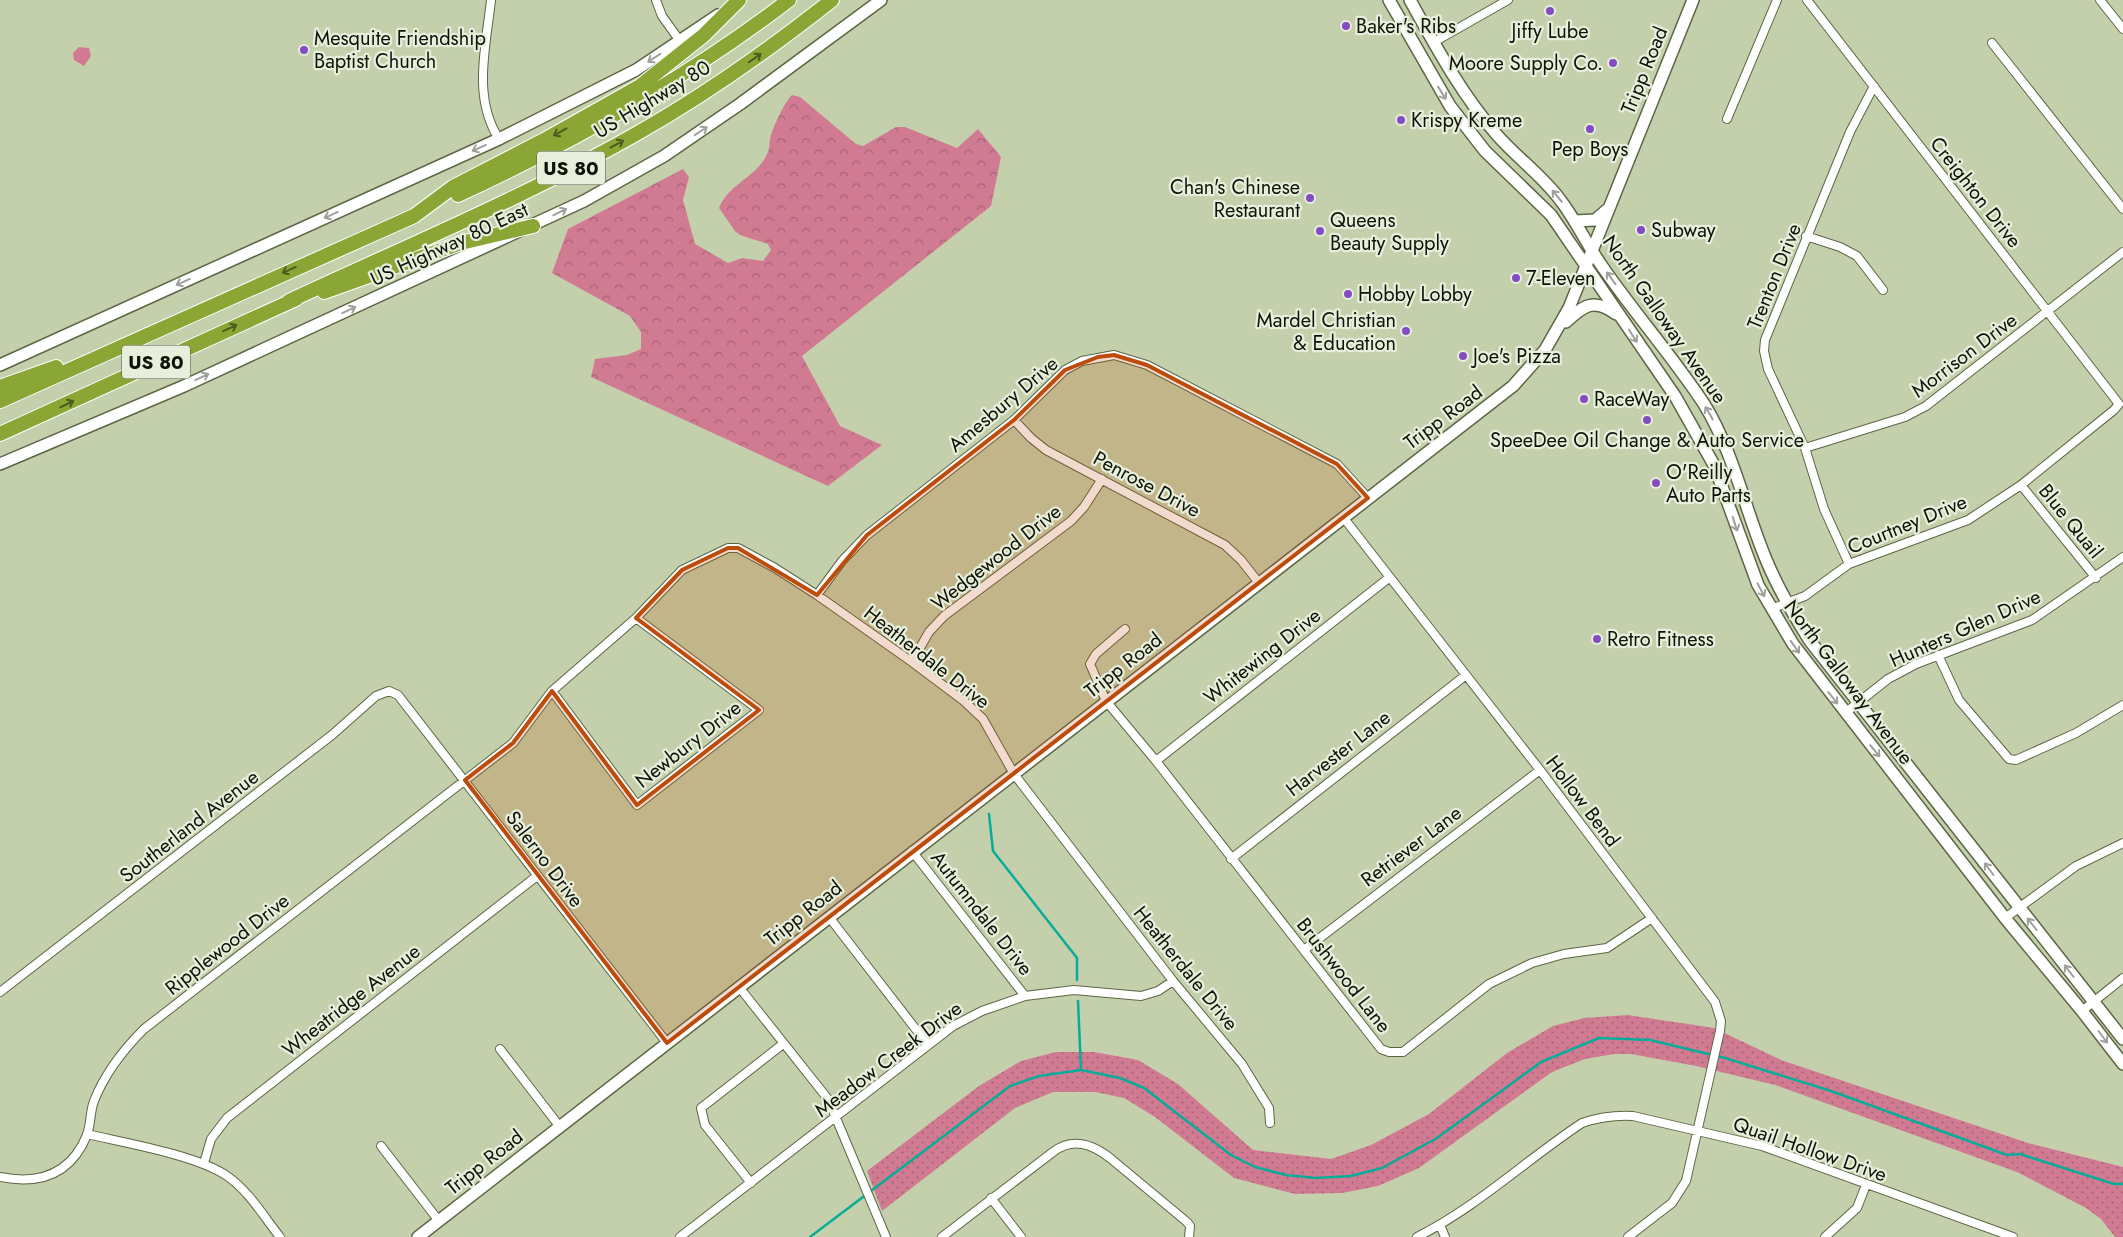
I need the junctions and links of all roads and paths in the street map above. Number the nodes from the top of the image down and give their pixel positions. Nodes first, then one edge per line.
1 (491, 0) edge
2 (656, 0) edge
3 (738, 0) edge
4 (789, 0) edge
5 (832, 0) edge
6 (881, 0) edge
7 (1389, 0) edge
8 (1410, 0) edge
9 (1508, 0) edge
10 (1693, 0) edge
11 (1777, 0) edge
12 (1807, 0) edge
13 (2100, 0) edge
14 (1422, 22) junction
15 (2123, 29) edge
16 (1406, 31) junction
17 (680, 41) junction
18 (1434, 42) junction
19 (1992, 43) dead end
20 (1417, 51) junction
21 (1874, 86) junction
22 (1727, 119) dead end
23 (499, 139) junction
24 (1610, 208) junction
25 (2123, 209) edge
26 (414, 216) junction
27 (1575, 221) junction
28 (533, 226) junction
29 (1806, 236) junction
30 (1592, 252) junction
31 (2123, 252) edge
32 (1586, 267) junction
33 (1883, 290) dead end
34 (289, 301) junction
35 (2048, 312) junction
36 (1621, 318) junction
37 (1557, 330) junction
38 (98, 357) junction
39 (0, 365) edge
40 (0, 387) edge
41 (0, 401) edge
42 (2119, 404) joint
43 (1014, 420) junction
44 (23, 424) junction
45 (0, 434) edge
46 (0, 441) edge
47 (1805, 448) junction
48 (0, 464) edge
49 (1102, 479) junction
50 (2021, 485) junction
51 (1742, 490) junction
52 (1725, 495) junction
53 (1368, 498) junction
54 (1343, 517) junction
55 (2123, 557) edge
56 (1849, 564) junction
57 (1390, 577) junction
58 (2096, 578) junction
59 (1259, 583) junction
60 (817, 594) junction
61 (1786, 604) junction
62 (1771, 609) junction
63 (636, 618) junction
64 (1125, 629) dead end
65 (1938, 656) junction
66 (912, 662) junction
67 (1466, 675) junction
68 (552, 691) junction
69 (398, 695) joint
70 (1106, 701) junction
71 (1858, 702) junction
72 (2123, 705) edge
73 (1845, 713) junction
74 (513, 743) joint
75 (1156, 761) junction
76 (1540, 770) junction
77 (1014, 774) junction
78 (465, 780) junction
79 (2123, 843) edge
80 (912, 851) junction
81 (1231, 859) junction
82 (537, 876) junction
83 (2019, 908) junction
84 (829, 917) junction
85 (1652, 918) junction
86 (2006, 918) junction
87 (1304, 950) junction
88 (2123, 978) edge
89 (1173, 981) junction
90 (739, 987) junction
91 (0, 992) edge
92 (1025, 996) junction
93 (2093, 1001) junction
94 (2082, 1011) junction
95 (2123, 1039) edge
96 (667, 1043) junction
97 (783, 1044) junction
98 (928, 1045) junction
99 (500, 1049) dead end
100 (2123, 1064) edge
101 (836, 1118) junction
102 (1270, 1123) dead end
103 (560, 1127) junction
104 (1698, 1130) junction
105 (88, 1134) junction
106 (381, 1146) dead end
107 (204, 1164) junction
108 (0, 1177) edge
109 (751, 1183) junction
110 (1866, 1185) junction
111 (991, 1198) junction
112 (439, 1221) junction
113 (1440, 1226) junction
114 (1190, 1235) edge
115 (1999, 1235) edge
116 (280, 1237) edge
117 (418, 1237) edge
118 (680, 1237) edge
119 (886, 1237) edge
120 (942, 1237) edge
121 (1021, 1237) edge
122 (1417, 1237) edge
123 (1445, 1237) edge
124 (1628, 1237) edge
125 (1825, 1237) edge
126 (2013, 1237) edge

1 - 23 street
2 - 17 street
3 - 17 main road
3 -> 26 highway
4 - 26 highway, US Highway 80 / US 80
34 -> 5 highway, US Highway 80 / US 80
28 -> 6 main road, US Highway 80 East
7 - 16 main road, North Galloway Avenue
8 - 14 main road, North Galloway Avenue
9 - 18 street
10 - 24 main road, Tripp Road
11 - 22 street
12 - 21 street, Creighton Drive
13 - 15 street
14 - 16 main road
14 - 18 main road, North Galloway Avenue
16 - 20 main road, North Galloway Avenue
17 -> 23 main road
18 - 20 main road
27 -> 18 main road, North Galloway Avenue
19 - 25 street
20 -> 32 main road, North Galloway Avenue
21 - 29 street, Trenton Drive
21 - 35 street, Creighton Drive
23 -> 39 main road
24 - 27 main road
24 - 30 main road, Tripp Road
26 -> 38 highway, US 80
27 - 30 main road, North Galloway Avenue
28 - 34 highway
48 -> 28 main road, US Highway 80 East
29 - 33 street
29 - 47 street, Trenton Drive
30 - 32 main road, Tripp Road
51 -> 30 main road, North Galloway Avenue
31 - 35 street, Morrison Drive
32 - 36 main road, North Galloway Avenue
32 - 37 main road, Tripp Road
44 -> 34 highway, US 80
35 - 42 street, Creighton Drive
35 - 47 street, Morrison Drive
36 - 37 main road
36 -> 52 main road, North Galloway Avenue
37 - 53 main road, Tripp Road
38 - 40 highway
38 - 41 highway, US 80
42 - 50 street, Courtney Drive
43 - 49 street, Penrose Drive
43 - 53 street, Amesbury Drive
43 - 60 street, Amesbury Drive
44 - 45 highway, US 80
44 - 46 highway
47 - 56 street, Trenton Drive
49 - 59 street, Penrose Drive
49 - 66 street, Wedgewood Drive
50 - 56 street, Courtney Drive
50 - 58 street, Blue Quail
51 - 52 main road
51 - 61 main road, North Galloway Avenue
52 -> 62 main road, North Galloway Avenue
53 - 54 main road, Tripp Road
54 - 57 street, Hollow Bend
54 - 59 main road, Tripp Road
55 - 58 street, Hunters Glen Drive
56 - 61 street, Courtney Drive
57 - 67 street, Hollow Bend
57 - 75 street, Whitewing Drive
58 - 65 street, Hunters Glen Drive
59 - 70 main road, Tripp Road
60 - 63 street, Heatherdale Drive
60 - 66 street, Heatherdale Drive
61 - 62 street, Courtney Drive
61 - 71 main road, North Galloway Avenue
62 -> 73 main road, North Galloway Avenue
63 - 68 street, Heatherdale Drive
63 - 68 street, Newbury Drive
64 - 70 street, Brushwood Lane
65 - 71 street, Hunters Glen Drive
65 - 72 street
66 - 77 street, Heatherdale Drive
67 - 76 street, Hollow Bend
67 - 81 street, Harvester Lane
68 - 74 street, Heatherdale Drive
69 - 78 street, Salerno Drive
69 - 91 street, Southerland Avenue
70 - 75 street, Brushwood Lane
70 - 77 main road, Tripp Road
71 - 73 street, Hunters Glen Drive
83 -> 71 main road, North Galloway Avenue
73 -> 86 main road, North Galloway Avenue
74 - 78 street, Ripplewood Drive
75 - 81 street, Brushwood Lane
76 - 85 street, Hollow Bend
76 - 87 street, Retriever Lane
77 - 80 main road, Tripp Road
77 - 89 street, Heatherdale Drive
78 - 82 street, Salerno Drive
78 - 105 street, Ripplewood Drive
79 - 83 street
80 - 84 main road, Tripp Road
80 - 92 street, Autumndale Drive
81 - 87 street, Brushwood Lane
82 - 96 street, Salerno Drive
82 - 107 street, Wheatridge Avenue
83 - 86 street
93 -> 83 main road, North Galloway Avenue
84 - 90 main road, Tripp Road
84 - 98 street
85 - 87 street, Brushwood Lane
85 - 104 street, Hollow Bend
86 - 94 main road, North Galloway Avenue
88 - 93 street
89 - 92 street, Meadow Creek Drive
89 - 102 street, Heatherdale Drive
90 - 96 main road, Tripp Road
90 - 97 street
92 - 98 street, Meadow Creek Drive
93 - 94 street
93 - 95 main road, North Galloway Avenue
94 -> 100 main road, North Galloway Avenue
96 - 103 main road, Tripp Road
97 - 101 street
97 - 109 street
98 - 101 street, Meadow Creek Drive
99 - 103 street
101 - 109 street, Meadow Creek Drive
101 - 119 street
103 - 112 main road, Tripp Road
104 - 110 street, Quail Hollow Drive
104 - 113 street, Quail Hollow Drive
104 - 124 street, Hollow Bend
105 - 107 street
105 - 108 street, Ripplewood Drive
106 - 112 street
107 - 116 street
109 - 118 street, Meadow Creek Drive
110 - 115 street, Quail Hollow Drive
110 - 125 street
111 - 114 street
111 - 120 street
111 - 121 street
112 - 117 main road, Tripp Road
113 - 122 street, Quail Hollow Drive
113 - 123 street
115 - 126 street, Quail Hollow Drive

